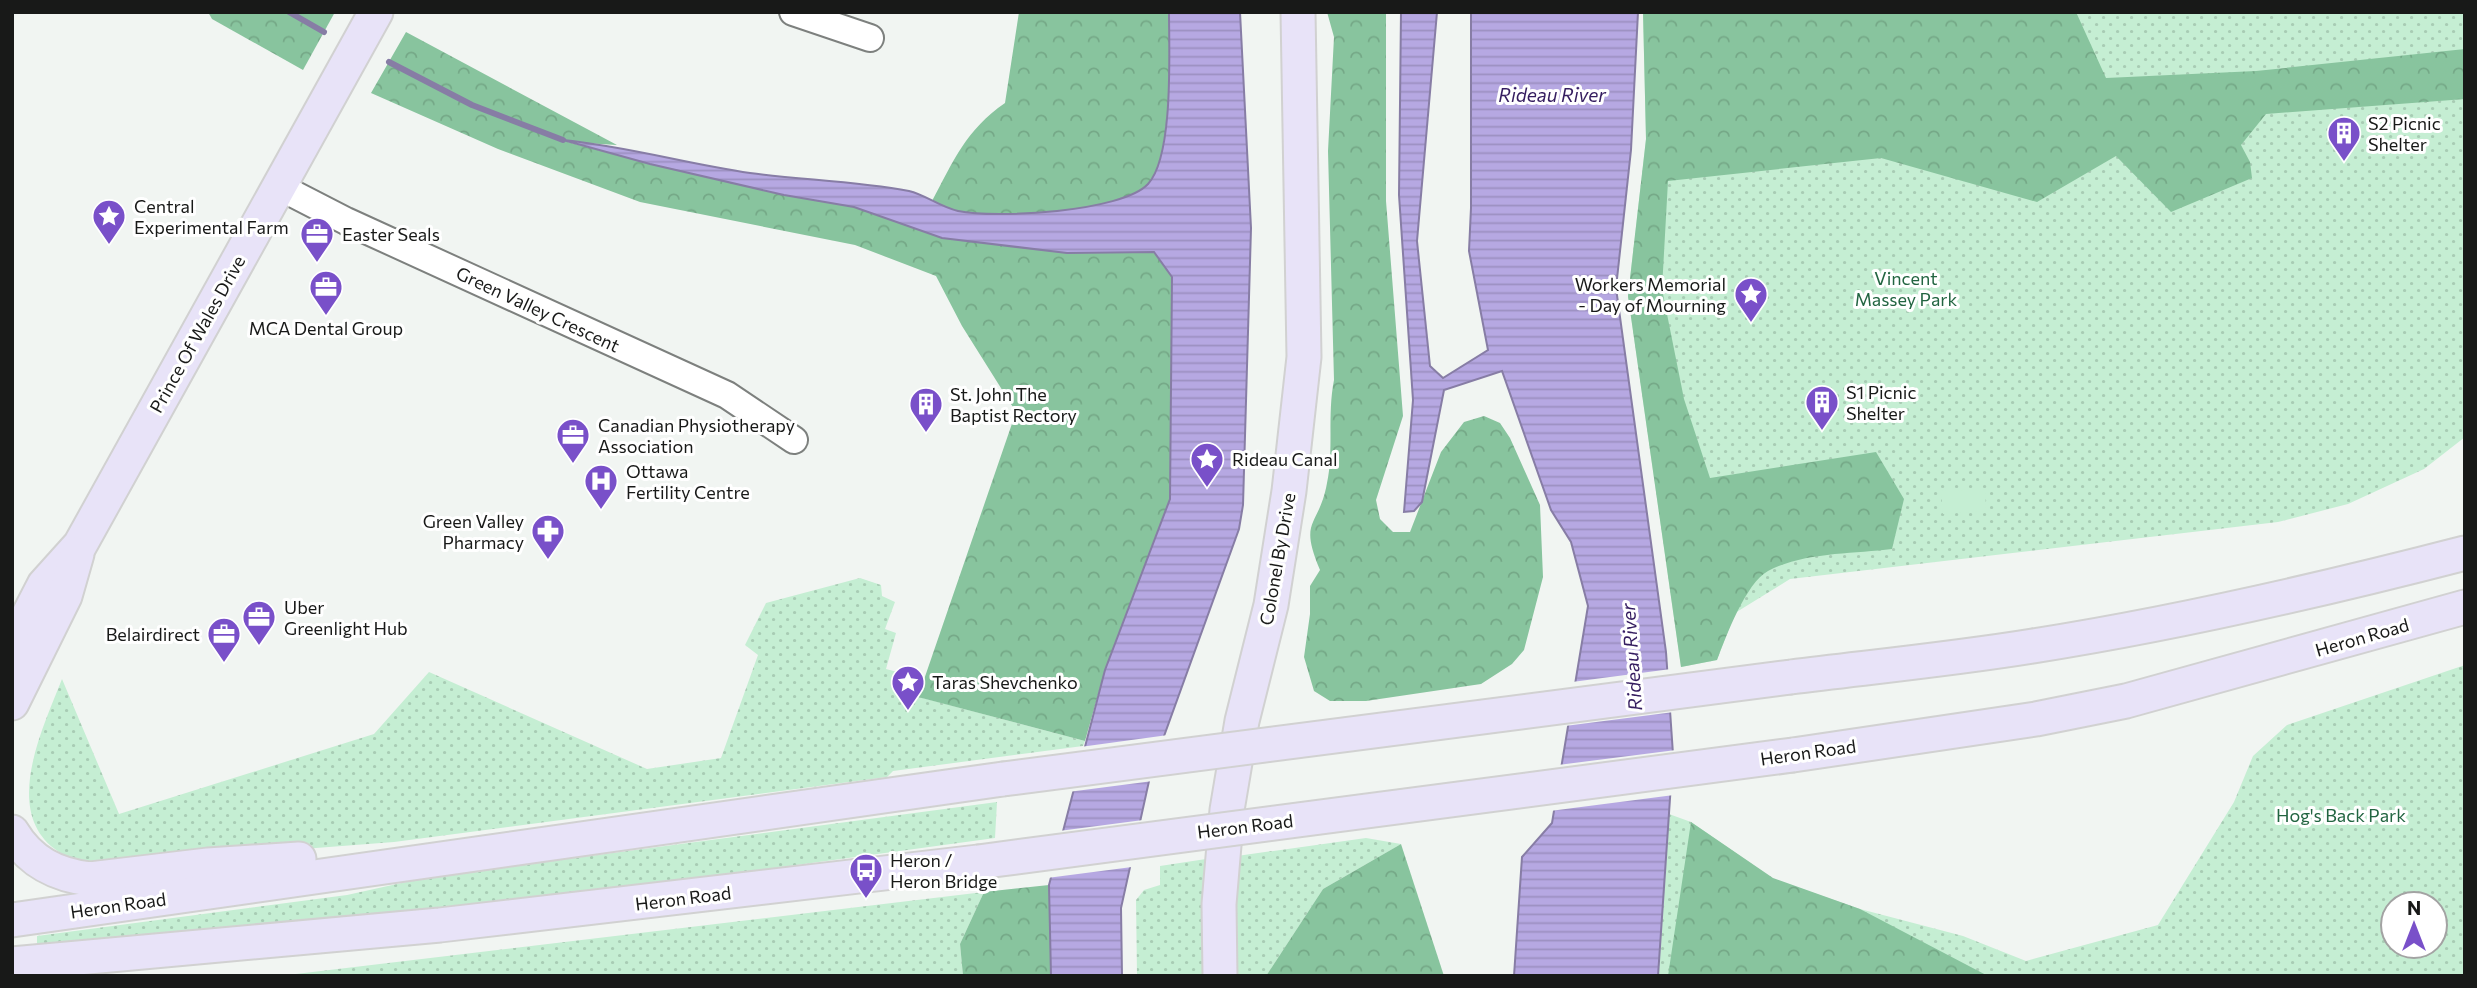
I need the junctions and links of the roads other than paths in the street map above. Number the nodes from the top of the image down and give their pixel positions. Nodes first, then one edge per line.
1 (376, 12) edge
2 (793, 12) edge
3 (1298, 12) edge
4 (870, 38) dead end
5 (278, 186) junction
6 (794, 440) dead end
7 (80, 545) junction
8 (2465, 553) edge
9 (2465, 607) edge
10 (12, 647) edge
11 (12, 703) edge
12 (12, 832) edge
13 (487, 852) junction
14 (12, 920) edge
15 (184, 950) junction
16 (12, 964) edge
17 (94, 976) edge
18 (1220, 976) edge

1 - 5 main road, Prince Of Wales Drive
2 - 4 street
3 - 18 main road, Colonel By Drive
5 - 6 street, Green Valley Crescent
5 - 7 main road, Prince Of Wales Drive
7 - 10 main road, Prince Of Wales Drive
7 - 11 main road, Prince Of Wales Drive
8 - 13 main road, Heron Road, bridge
9 - 15 main road, Heron Road, bridge
12 - 13 main road
13 - 14 main road, Heron Road
15 - 16 main road, Heron Road
15 - 17 main road

